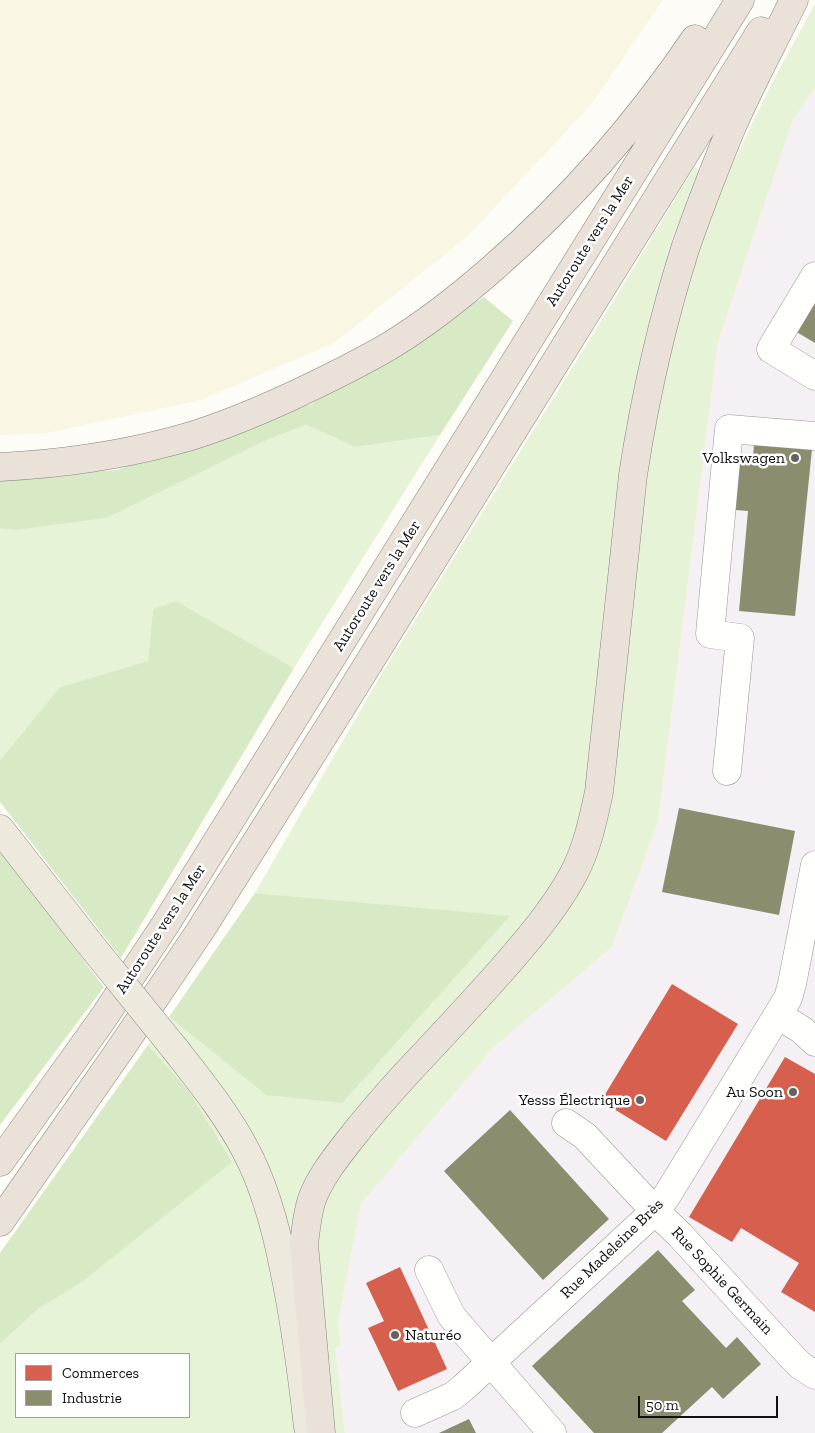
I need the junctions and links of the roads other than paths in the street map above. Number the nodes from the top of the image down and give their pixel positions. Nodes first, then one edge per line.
1 (733, 0) edge
2 (740, 0) edge
3 (781, 0) edge
4 (794, 0) edge
5 (815, 276) edge
6 (815, 376) edge
7 (815, 436) edge
8 (0, 467) edge
9 (727, 771) dead end
10 (0, 829) edge
11 (815, 864) edge
12 (778, 1016) junction
13 (815, 1042) edge
14 (566, 1123) dead end
15 (0, 1162) edge
16 (655, 1211) junction
17 (0, 1222) edge
18 (429, 1270) dead end
19 (491, 1363) junction
20 (815, 1375) edge
21 (415, 1412) dead end
22 (312, 1432) edge
23 (552, 1433) edge

1 - 8 highway
2 - 15 highway, Autoroute vers la Mer
3 - 17 highway
4 - 22 highway
5 - 6 street
7 - 9 street
10 - 22 main road, bridge
11 - 12 street, Rue Madeleine Brès
12 - 13 street
12 - 16 street, Rue Madeleine Brès
14 - 16 street, Rue Sophie Germain
16 - 19 street, Rue Madeleine Brès
16 - 20 street, Rue Sophie Germain
18 - 19 street
19 - 21 street, Rue Madeleine Brès
19 - 23 street

